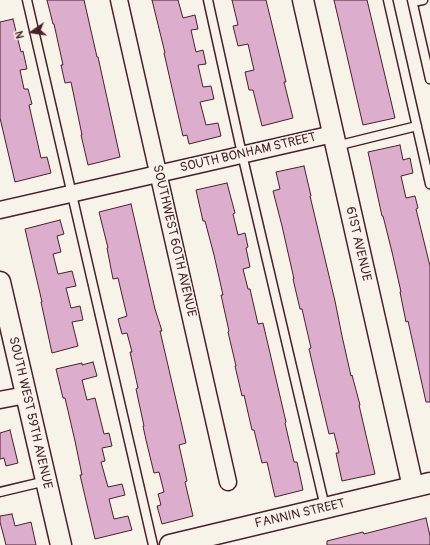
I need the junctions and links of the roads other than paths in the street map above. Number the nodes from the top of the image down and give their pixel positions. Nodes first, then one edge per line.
1 (27, 0) edge
2 (119, 0) edge
3 (208, 0) edge
4 (303, 0) edge
5 (388, 0) edge
6 (423, 0) edge
7 (413, 1) edge
8 (430, 79) edge
9 (417, 126) junction
10 (334, 140) junction
11 (242, 154) junction
12 (158, 174) junction
13 (430, 184) edge
14 (71, 194) junction
15 (0, 210) edge
16 (0, 282) edge
17 (3, 305) edge
18 (26, 395) junction
19 (0, 400) edge
20 (46, 481) junction
21 (228, 482) dead end
22 (421, 485) edge
23 (0, 492) edge
24 (325, 508) junction
25 (61, 545) edge
26 (153, 545) edge
27 (170, 545) edge

1 - 14 lane
2 - 12 street, SOUTHWEST 60TH AVENUE
3 - 11 lane
4 - 10 street, 61ST AVENUE
5 - 9 lane
6 - 7 lane
7 - 8 lane
9 - 10 lane
9 - 13 lane
10 - 11 street, SOUTH BONHAM STREET
10 - 22 street, 61ST AVENUE
11 - 12 street, SOUTH BONHAM STREET
11 - 24 lane
12 - 14 street, SOUTH BONHAM STREET
12 - 21 street, SOUTHWEST 60TH AVENUE
14 - 15 street, SOUTH BONHAM STREET
14 - 26 lane
16 - 17 street, SOUTH WEST 59TH AVENUE
17 - 18 street, SOUTH WEST 59TH AVENUE
18 - 19 street
18 - 20 street, SOUTH WEST 59TH AVENUE
20 - 23 lane
20 - 25 street, SOUTH WEST 59TH AVENUE
22 - 24 street, FANNIN STREET
24 - 27 street, FANNIN STREET

